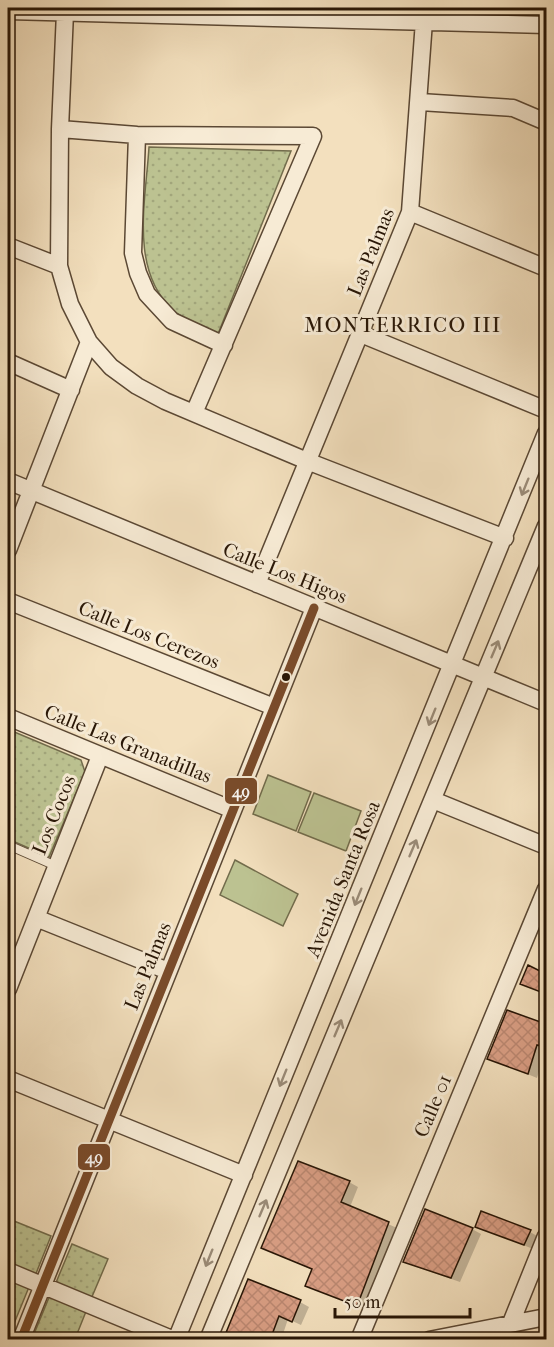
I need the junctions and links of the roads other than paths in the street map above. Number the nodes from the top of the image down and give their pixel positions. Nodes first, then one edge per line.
1 (14, 10) edge
2 (65, 12) junction
3 (424, 21) junction
4 (546, 25) edge
5 (420, 102) junction
6 (546, 122) edge
7 (60, 129) junction
8 (137, 135) junction
9 (410, 212) junction
10 (8, 246) edge
11 (59, 266) junction
12 (546, 268) edge
13 (361, 334) junction
14 (90, 342) junction
15 (224, 345) junction
16 (8, 362) edge
17 (71, 390) junction
18 (546, 410) edge
19 (194, 413) junction
20 (546, 433) edge
21 (307, 461) junction
22 (8, 481) edge
23 (31, 491) junction
24 (546, 526) edge
25 (505, 537) junction
26 (8, 550) edge
27 (257, 584) junction
28 (8, 601) edge
29 (314, 608) junction
30 (454, 663) junction
31 (484, 676) junction
32 (546, 703) edge
33 (274, 707) junction
34 (8, 717) edge
35 (100, 756) junction
36 (433, 800) junction
37 (233, 810) junction
38 (8, 845) edge
39 (546, 846) edge
40 (56, 866) junction
41 (546, 889) edge
42 (36, 918) junction
43 (168, 971) junction
44 (8, 989) edge
45 (8, 1079) edge
46 (109, 1120) junction
47 (244, 1174) junction
48 (546, 1236) edge
49 (8, 1271) edge
50 (43, 1285) junction
51 (546, 1317) edge
52 (512, 1323) junction
53 (21, 1340) edge
54 (175, 1340) edge
55 (208, 1340) edge
56 (359, 1340) edge
57 (429, 1340) edge

1 - 2 street
2 - 3 street
2 - 7 street
3 - 4 street
3 - 5 street, Las Palmas
5 - 6 street
5 - 9 street, Las Palmas
7 - 8 street
7 - 11 street
8 - 15 street
8 - 15 street
9 - 12 street
9 - 13 street, Las Palmas
10 - 11 street
11 - 14 street
13 - 18 street
13 - 21 street, Las Palmas
14 - 17 street
14 - 19 street
15 - 19 street
16 - 17 street
17 - 23 street
19 - 21 street
20 -> 25 street, Avenida Santa Rosa
21 - 25 street
21 - 27 street, Las Palmas
22 - 23 street, Calle Los Higos
23 - 26 street
23 - 27 street, Calle Los Higos
31 -> 24 street
25 - 30 street, Avenida Santa Rosa
27 - 29 street, Calle Los Higos
28 - 33 street, Calle Los Cerezos
29 - 30 street, Calle Los Higos
29 - 33 street, Las Palmas
30 - 31 street, Calle Los Higos
30 -> 47 street, Avenida Santa Rosa
31 - 32 street, Calle Los Higos
31 - 36 street
33 - 37 street, Las Palmas
34 - 35 street, Calle Las Granadillas
35 - 37 street, Calle Las Granadillas
35 - 40 street, Los Cocos
36 - 39 street
55 -> 36 street
37 - 43 street, Las Palmas
38 - 40 lane
40 - 42 street, Los Cocos
41 - 56 street, Calle 01
42 - 43 street
42 - 44 street, Los Cocos
43 - 46 street, Las Palmas
45 - 46 street
46 - 47 street
46 - 50 street, Las Palmas
47 -> 54 street, Avenida Santa Rosa
48 - 52 street
49 - 50 street
50 - 53 street, Las Palmas
50 - 54 street
51 - 52 street
52 - 57 street

